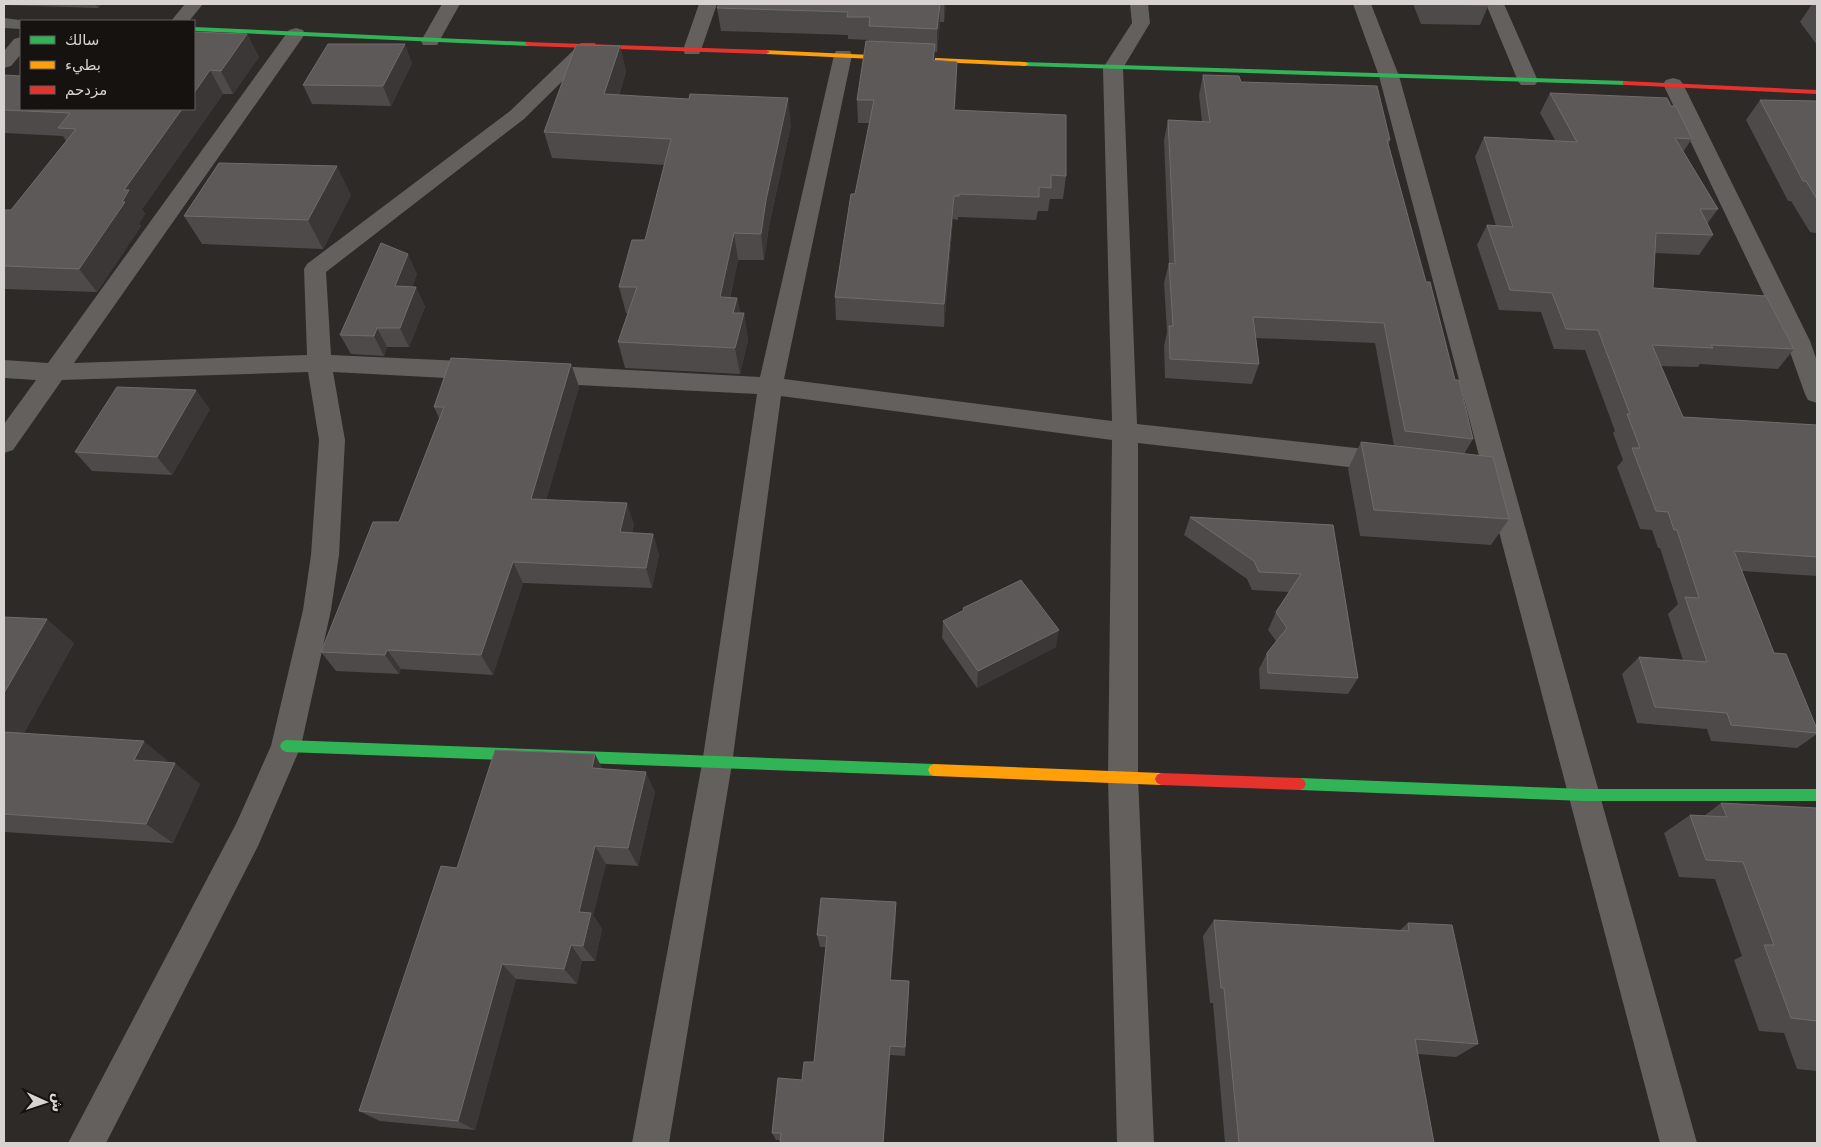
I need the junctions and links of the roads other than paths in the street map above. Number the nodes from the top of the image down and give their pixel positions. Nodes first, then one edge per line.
1 (194, 4) edge
2 (451, 4) edge
3 (708, 4) edge
4 (1139, 4) edge
5 (1362, 4) edge
6 (1495, 4) edge
7 (181, 20) edge
8 (4, 23) edge
9 (20, 24) edge
10 (195, 29) edge
11 (296, 34) junction
12 (430, 41) junction
13 (20, 44) edge
14 (588, 47) junction
15 (692, 50) junction
16 (843, 55) junction
17 (4, 62) edge
18 (1113, 68) junction
19 (1389, 76) junction
20 (1528, 81) junction
21 (1674, 84) junction
22 (1817, 92) edge
23 (319, 363) junction
24 (4, 369) edge
25 (55, 372) junction
26 (770, 386) junction
27 (1817, 394) edge
28 (1125, 432) junction
29 (4, 443) edge
30 (1418, 465) edge
31 (286, 746) junction
32 (717, 764) junction
33 (1123, 778) junction
34 (1585, 795) junction
35 (1817, 795) edge
36 (86, 1143) edge
37 (650, 1143) edge
38 (1136, 1143) edge
39 (1679, 1143) edge

1 - 7 street
2 - 12 street
3 - 15 street
4 - 18 street
5 - 19 street
6 - 20 street
8 - 9 street
10 - 11 street
11 - 12 street
11 - 25 street
12 - 14 street
13 - 17 street
14 - 15 street
14 - 23 street
15 - 16 street
16 - 18 street
16 - 26 street
18 - 19 street
18 - 28 street
19 - 20 street
19 - 34 street
20 - 21 street
21 - 22 street
21 - 27 street
23 - 25 street
23 - 26 street
23 - 31 street
24 - 25 street
25 - 29 street
26 - 28 street
26 - 32 street
28 - 30 street
28 - 33 street
31 - 32 street
31 - 36 street
32 - 33 street
32 - 37 street
33 - 34 street
33 - 38 street
34 - 35 street
34 - 39 street

